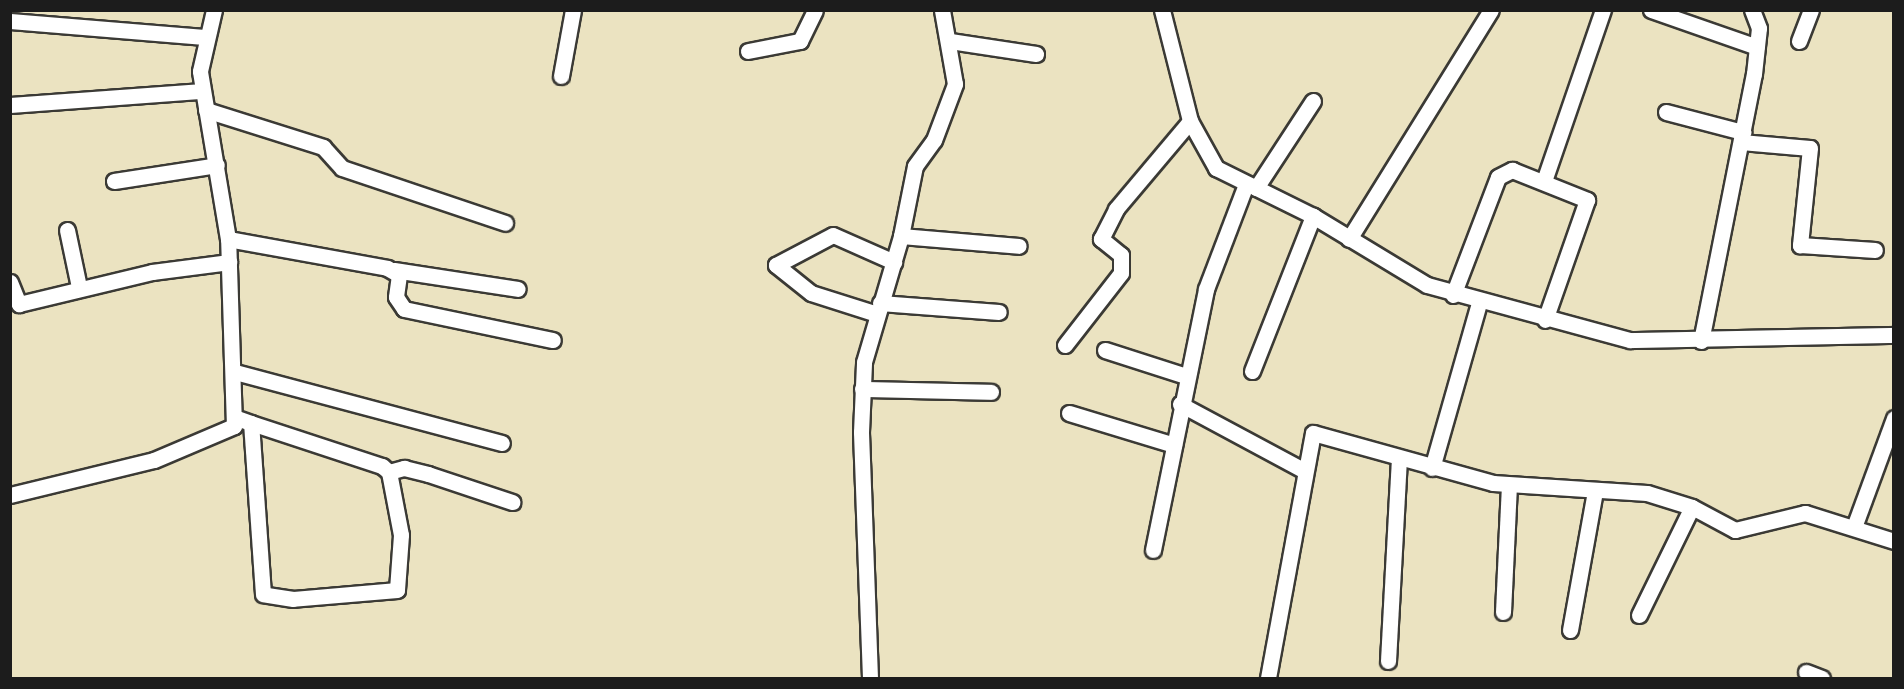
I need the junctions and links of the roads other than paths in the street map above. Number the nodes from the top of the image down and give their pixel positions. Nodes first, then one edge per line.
1 (214, 10) edge
2 (573, 10) edge
3 (815, 10) edge
4 (942, 10) edge
5 (1162, 10) edge
6 (1491, 10) edge
7 (1603, 10) edge
8 (1651, 10) edge
9 (1752, 10) edge
10 (1811, 10) edge
11 (10, 21) edge
12 (204, 37) junction
13 (950, 41) junction
14 (1799, 41) dead end
15 (1757, 47) junction
16 (748, 51) dead end
17 (1036, 54) dead end
18 (561, 76) dead end
19 (201, 91) junction
20 (1313, 101) dead end
21 (10, 105) edge
22 (206, 110) junction
23 (1666, 112) dead end
24 (1190, 121) junction
25 (1742, 137) junction
26 (217, 165) junction
27 (114, 181) dead end
28 (1544, 181) junction
29 (1251, 186) junction
30 (1313, 216) junction
31 (505, 223) dead end
32 (67, 230) dead end
33 (901, 236) junction
34 (228, 239) junction
35 (1349, 239) junction
36 (1019, 246) dead end
37 (1875, 250) dead end
38 (229, 262) junction
39 (894, 262) junction
40 (394, 270) junction
41 (10, 282) edge
42 (79, 287) junction
43 (518, 289) dead end
44 (1454, 295) junction
45 (1479, 303) junction
46 (879, 308) junction
47 (999, 312) dead end
48 (1545, 320) junction
49 (1893, 334) edge
50 (553, 340) dead end
51 (1701, 341) junction
52 (1065, 345) dead end
53 (1105, 350) dead end
54 (1252, 371) dead end
55 (234, 372) junction
56 (1186, 376) junction
57 (862, 389) junction
58 (991, 392) dead end
59 (1180, 404) junction
60 (1069, 413) dead end
61 (1893, 418) edge
62 (244, 421) junction
63 (502, 442) dead end
64 (1174, 445) junction
65 (1399, 459) junction
66 (1432, 468) junction
67 (1305, 471) junction
68 (388, 472) junction
69 (1509, 485) junction
70 (1595, 491) junction
71 (10, 495) edge
72 (512, 502) dead end
73 (1692, 507) junction
74 (1854, 527) junction
75 (1893, 541) edge
76 (1153, 550) dead end
77 (1503, 612) dead end
78 (1639, 615) dead end
79 (1570, 630) dead end
80 (1388, 662) dead end
81 (1806, 672) dead end
82 (870, 678) edge
83 (1268, 678) edge
84 (1822, 678) edge

1 - 12 street
2 - 18 street
3 - 16 street
4 - 13 street
5 - 24 street
6 - 35 street
7 - 28 street
8 - 15 street
9 - 15 street
10 - 14 street
11 - 12 street
12 - 19 street
13 - 17 street
13 - 33 street
15 - 25 street
19 - 21 street
19 - 22 street
20 - 29 street
22 - 26 street
22 - 31 street
23 - 25 street
24 - 29 street
24 - 52 street
25 - 37 street
25 - 51 street
26 - 27 street
26 - 34 street
28 - 44 street
28 - 48 street
29 - 30 street
29 - 56 street
30 - 35 street
30 - 54 street
32 - 42 street
33 - 36 street
33 - 39 street
34 - 38 street
34 - 40 street
35 - 44 street
38 - 42 street
38 - 55 street
39 - 46 street
39 - 46 street
40 - 43 street
40 - 50 street
41 - 42 street
44 - 45 street
45 - 48 street
45 - 66 street
46 - 47 street
46 - 57 street
48 - 51 street
49 - 51 street
53 - 56 street
55 - 62 street
55 - 63 street
56 - 59 street
57 - 58 street
57 - 82 street
59 - 64 street
59 - 67 street
60 - 64 street
61 - 74 street
62 - 68 street
62 - 68 street
62 - 71 street
64 - 76 street
65 - 66 street
65 - 67 street
65 - 80 street
66 - 69 street
67 - 83 street
68 - 72 street
69 - 70 street
69 - 77 street
70 - 73 street
70 - 79 street
73 - 74 street
73 - 78 street
74 - 75 street
81 - 84 street

